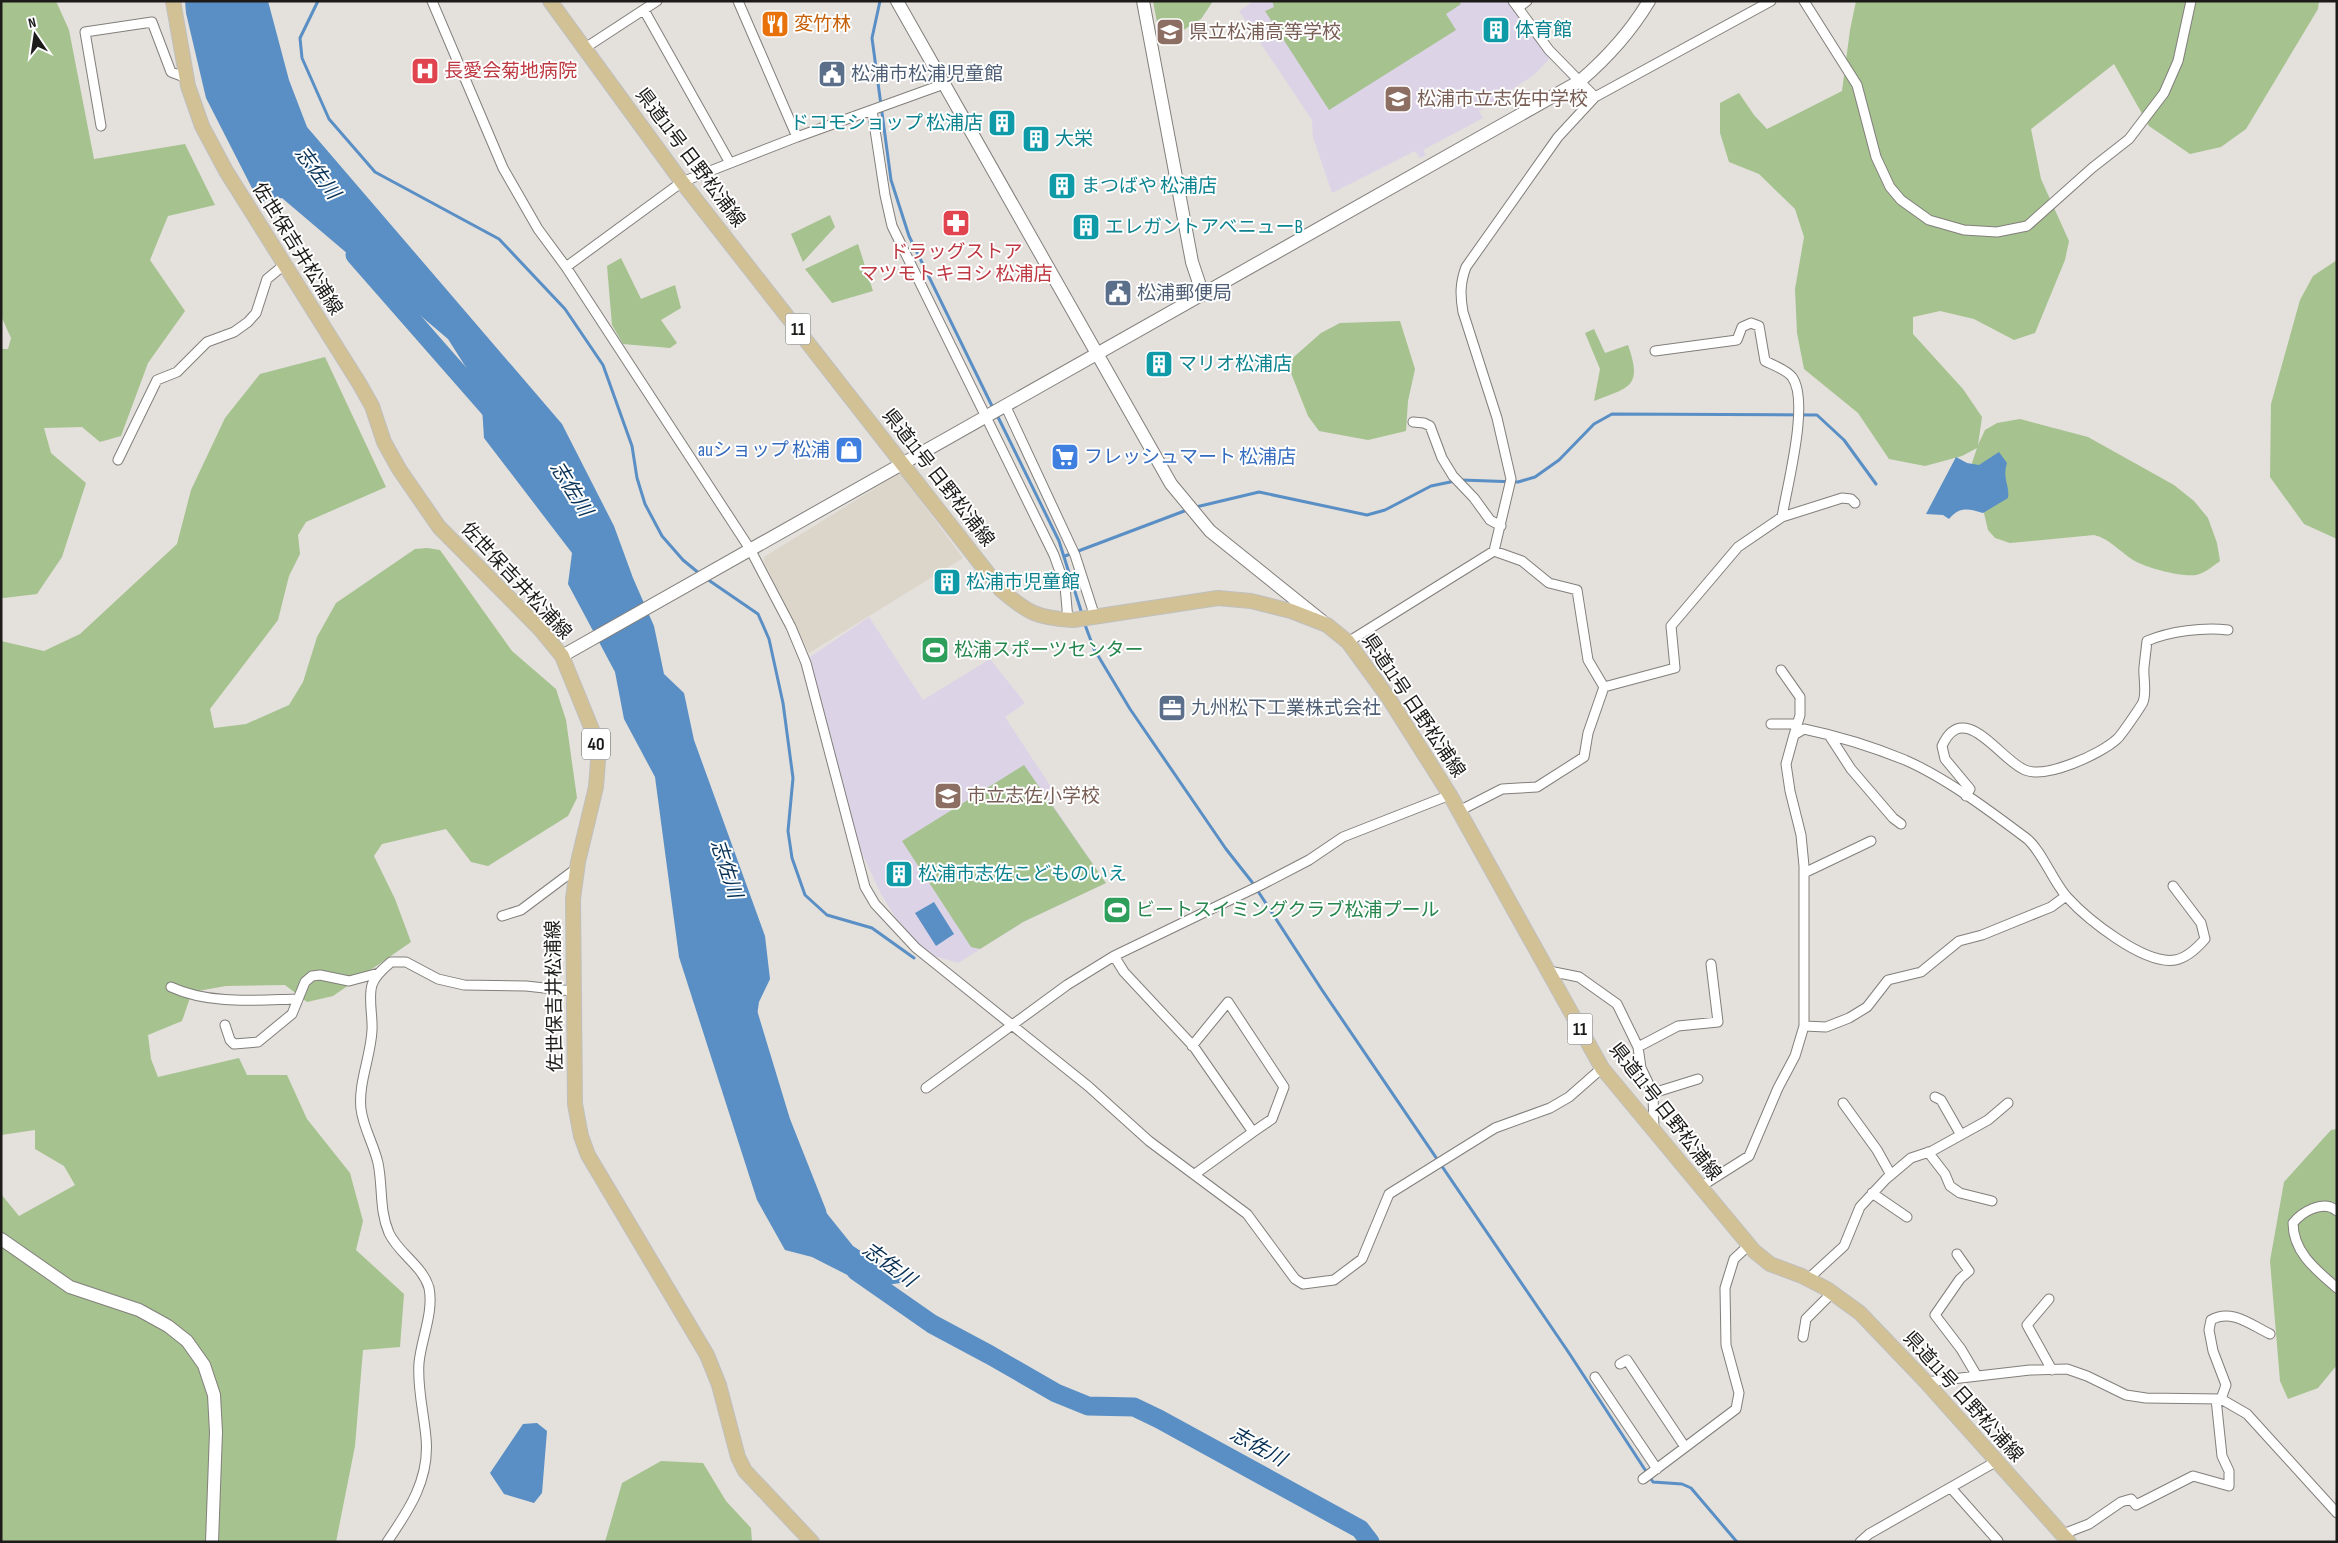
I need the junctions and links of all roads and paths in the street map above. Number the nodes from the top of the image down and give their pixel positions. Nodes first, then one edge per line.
1 (173, 1) edge
2 (432, 1) edge
3 (550, 1) edge
4 (658, 1) edge
5 (897, 1) edge
6 (1143, 1) edge
7 (1527, 1) edge
8 (1649, 1) edge
9 (1771, 1) edge
10 (1804, 1) edge
11 (2191, 1) edge
12 (741, 2) edge
13 (1516, 4) edge
14 (644, 10) junction
15 (585, 48) junction
16 (187, 78) junction
17 (1580, 81) junction
18 (944, 84) junction
19 (1596, 97) junction
20 (869, 110) junction
21 (101, 126) dead end
22 (797, 137) junction
23 (730, 163) junction
24 (682, 182) junction
25 (284, 264) junction
26 (566, 268) junction
27 (1203, 295) junction
28 (1655, 351) dead end
29 (1098, 354) junction
30 (1004, 408) junction
31 (988, 417) junction
32 (1413, 422) dead end
33 (118, 460) dead end
34 (903, 463) junction
35 (1855, 503) dead end
36 (1782, 517) junction
37 (1501, 526) junction
38 (750, 549) junction
39 (1494, 551) junction
40 (1095, 617) junction
41 (1071, 620) junction
42 (1327, 625) junction
43 (2228, 630) dead end
44 (1348, 642) junction
45 (562, 656) junction
46 (1781, 670) dead end
47 (1604, 687) junction
48 (1771, 724) dead end
49 (1797, 724) junction
50 (1794, 735) junction
51 (1829, 735) junction
52 (1450, 795) junction
53 (1966, 796) junction
54 (1459, 811) junction
55 (1901, 824) dead end
56 (1871, 841) dead end
57 (577, 868) junction
58 (1804, 873) junction
59 (2173, 886) dead end
60 (2066, 896) junction
61 (502, 916) dead end
62 (1114, 956) junction
63 (1711, 964) dead end
64 (1548, 971) junction
65 (379, 973) junction
66 (172, 987) dead end
67 (572, 991) junction
68 (298, 999) junction
69 (225, 1025) dead end
70 (1013, 1025) junction
71 (1804, 1026) junction
72 (1192, 1046) junction
73 (1638, 1047) junction
74 (1602, 1068) junction
75 (1698, 1079) dead end
76 (926, 1088) dead end
77 (1653, 1093) junction
78 (1935, 1097) dead end
79 (1843, 1103) dead end
80 (2008, 1103) dead end
81 (1654, 1131) junction
82 (1253, 1132) junction
83 (1961, 1135) junction
84 (1928, 1152) junction
85 (1196, 1174) junction
86 (1891, 1174) junction
87 (1700, 1187) junction
88 (1872, 1193) junction
89 (1992, 1201) dead end
90 (2337, 1211) edge
91 (1907, 1217) dead end
92 (1, 1239) edge
93 (1749, 1245) junction
94 (1957, 1254) dead end
95 (1808, 1279) junction
96 (2337, 1288) edge
97 (1832, 1293) junction
98 (2050, 1299) dead end
99 (2270, 1334) dead end
100 (1803, 1337) dead end
101 (1620, 1364) dead end
102 (2052, 1370) junction
103 (1977, 1376) junction
104 (1594, 1377) dead end
105 (1926, 1382) junction
106 (2219, 1399) junction
107 (1685, 1447) junction
108 (1997, 1462) junction
109 (1655, 1470) junction
110 (1642, 1480) dead end
111 (1951, 1488) junction
112 (2337, 1513) edge
113 (2066, 1538) edge
114 (1998, 1541) edge
115 (212, 1542) edge
116 (387, 1542) edge
117 (812, 1542) edge
118 (1860, 1542) edge

1 - 16 main road, 佐世保吉井松浦線 / 40
2 - 26 street
3 - 15 main road, 県道11号 日野松浦線 / 11
4 - 14 street
5 - 18 street
6 - 27 street
7 - 13 street
8 - 17 street
9 - 19 street
10 - 11 street
12 - 22 street
13 - 17 street
14 - 15 street
14 - 23 street
15 - 24 main road, 県道11号 日野松浦線 / 11
16 - 21 street
16 - 25 main road, 佐世保吉井松浦線 / 40
17 - 19 street
17 - 27 street
18 - 20 street
18 - 29 street
19 - 37 street
20 - 22 street
20 - 31 street
22 - 23 street
23 - 24 street
24 - 26 street
24 - 34 main road, 県道11号 日野松浦線 / 11
25 - 33 street
25 - 45 main road, 佐世保吉井松浦線 / 40
26 - 38 street
27 - 29 street
28 - 36 street
29 - 30 street
29 - 42 street
30 - 31 street
30 - 40 street
31 - 34 street
31 - 41 street
32 - 37 street
34 - 38 street
34 - 41 main road, 県道11号 日野松浦線 / 11
35 - 36 street
36 - 47 street
37 - 39 street
38 - 45 street
38 - 70 street
39 - 44 street
39 - 47 street
40 - 41 main road, 県道11号 日野松浦線 / 11
40 - 42 main road, 県道11号 日野松浦線 / 11
42 - 44 main road, 県道11号 日野松浦線 / 11
43 - 53 street
44 - 52 main road, 県道11号 日野松浦線 / 11
45 - 57 main road, 佐世保吉井松浦線 / 40
46 - 49 street
47 - 54 street
48 - 49 street
49 - 50 street
50 - 51 street
50 - 58 street
51 - 53 street
51 - 55 street
52 - 54 main road, 県道11号 日野松浦線 / 11
52 - 62 street
53 - 60 street
54 - 64 main road, 県道11号 日野松浦線 / 11
56 - 58 street
57 - 61 street
57 - 67 main road, 佐世保吉井松浦線 / 40
58 - 71 street
59 - 60 street
60 - 71 street
62 - 70 street
62 - 72 street
63 - 73 street
64 - 73 street
64 - 74 main road, 県道11号 日野松浦線 / 11
65 - 67 street
65 - 68 street
65 - 116 street
66 - 68 street
67 - 117 main road, 佐世保吉井松浦線 / 40
68 - 69 street
70 - 76 street
70 - 85 street
71 - 87 street
72 - 82 street
72 - 82 street
73 - 77 street
74 - 81 main road, 県道11号 日野松浦線 / 11
74 - 85 street
75 - 77 street
77 - 81 street
78 - 83 street
79 - 86 street
80 - 83 street
81 - 87 main road, 県道11号 日野松浦線 / 11
82 - 85 street
83 - 84 street
84 - 86 street
84 - 89 street
86 - 88 street
87 - 93 main road, 県道11号 日野松浦線 / 11
88 - 91 street
88 - 95 street
90 - 96 street
92 - 115 street
93 - 95 main road, 県道11号 日野松浦線 / 11
93 - 107 street
94 - 103 street
95 - 97 main road, 県道11号 日野松浦線 / 11
97 - 100 street
97 - 105 main road, 県道11号 日野松浦線 / 11
98 - 102 street
99 - 106 street
101 - 107 street
102 - 103 street
102 - 106 street
103 - 105 street
104 - 109 street
105 - 108 main road, 県道11号 日野松浦線 / 11
106 - 112 street
106 - 113 street
107 - 109 street
108 - 111 street
108 - 113 main road, 県道11号 日野松浦線 / 11
109 - 110 street
111 - 114 street
111 - 118 street

